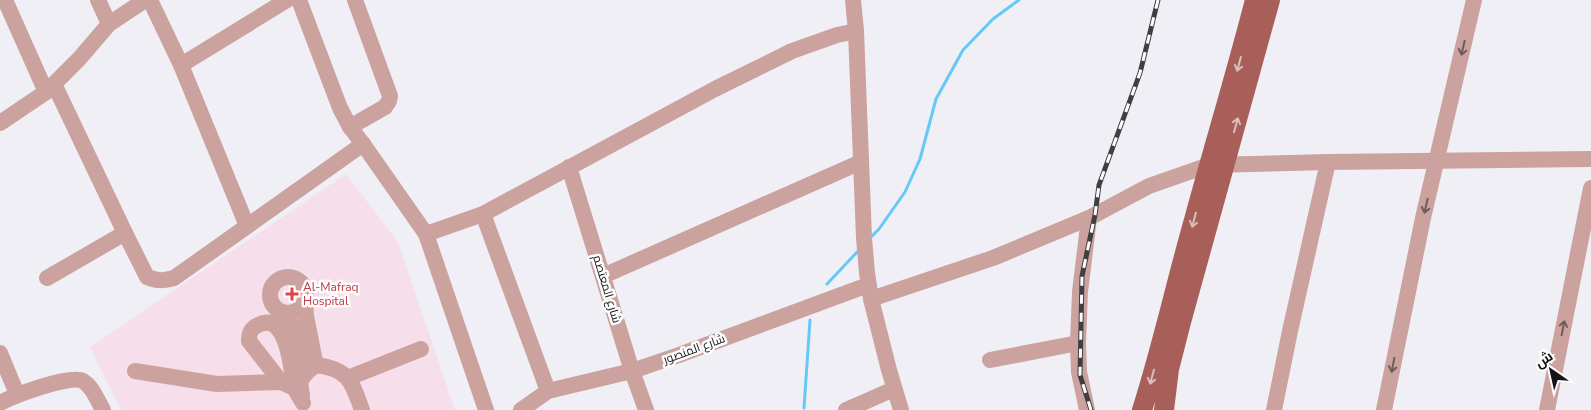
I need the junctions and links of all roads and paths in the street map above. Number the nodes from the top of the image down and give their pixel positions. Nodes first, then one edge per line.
1 (5, 0) edge
2 (98, 0) edge
3 (145, 0) edge
4 (150, 0) edge
5 (286, 0) edge
6 (299, 0) edge
7 (355, 0) edge
8 (852, 0) edge
9 (1255, 0) edge
10 (1270, 0) edge
11 (1474, 0) edge
12 (109, 24) junction
13 (856, 31) junction
14 (182, 65) junction
15 (50, 88) junction
16 (0, 123) edge
17 (350, 127) junction
18 (363, 144) junction
19 (1591, 159) edge
20 (1436, 161) junction
21 (861, 162) junction
22 (1328, 162) junction
23 (1217, 164) junction
24 (569, 167) junction
25 (1591, 188) edge
26 (483, 214) junction
27 (1089, 218) junction
28 (247, 226) junction
29 (125, 233) junction
30 (426, 234) junction
31 (603, 276) junction
32 (47, 278) dead end
33 (869, 285) junction
34 (305, 302) junction
35 (278, 311) junction
36 (1078, 343) junction
37 (421, 349) dead end
38 (0, 353) edge
39 (990, 360) dead end
40 (312, 368) junction
41 (632, 370) junction
42 (135, 371) dead end
43 (348, 378) junction
44 (894, 389) junction
45 (548, 391) junction
46 (17, 394) junction
47 (0, 403) edge
48 (304, 406) edge
49 (102, 410) edge
50 (362, 410) edge
51 (486, 410) edge
52 (521, 410) edge
53 (646, 410) edge
54 (846, 410) edge
55 (901, 410) edge
56 (1088, 410) edge
57 (1142, 410) edge
58 (1164, 410) edge
59 (1274, 410) edge
60 (1384, 410) edge
61 (1547, 410) edge

1 - 15 street
2 - 12 street
3 - 12 street
4 - 14 street
5 - 14 street
6 - 17 street
7 - 17 street
8 - 13 street
9 -> 23 main road
23 -> 10 main road
11 -> 20 street
12 - 15 street
13 - 21 street
13 - 24 street
14 - 28 street
15 - 16 street
15 - 29 street
17 - 18 street
18 - 28 street
18 - 30 street
19 - 20 street, شارع المنصور
20 - 22 street, شارع المنصور
20 -> 60 street
21 - 31 street
21 - 33 street
22 - 23 street, شارع المنصور
22 - 59 street
23 - 27 street, شارع المنصور
23 -> 57 main road
23 - 58 main road
24 - 26 street
24 - 31 street, شارع المعتصم
61 -> 25 street
26 - 30 street
26 - 45 street
27 - 33 street, شارع المنصور
27 - 36 street
28 - 29 street
29 - 32 street
30 - 51 street
31 - 41 street, شارع المعتصم
33 - 41 street, شارع المنصور
33 - 44 street
34 - 35 street
34 - 35 street
34 - 40 street
35 - 40 street
36 - 39 street
36 - 56 street
37 - 43 street
38 - 46 street
40 - 43 street
40 - 48 street
41 - 45 street, شارع المنصور
41 - 53 street, شارع المعتصم
42 - 48 street
43 - 50 street
44 - 54 street
44 - 55 street
45 - 52 street, شارع المنصور
46 - 47 street
46 - 49 street

